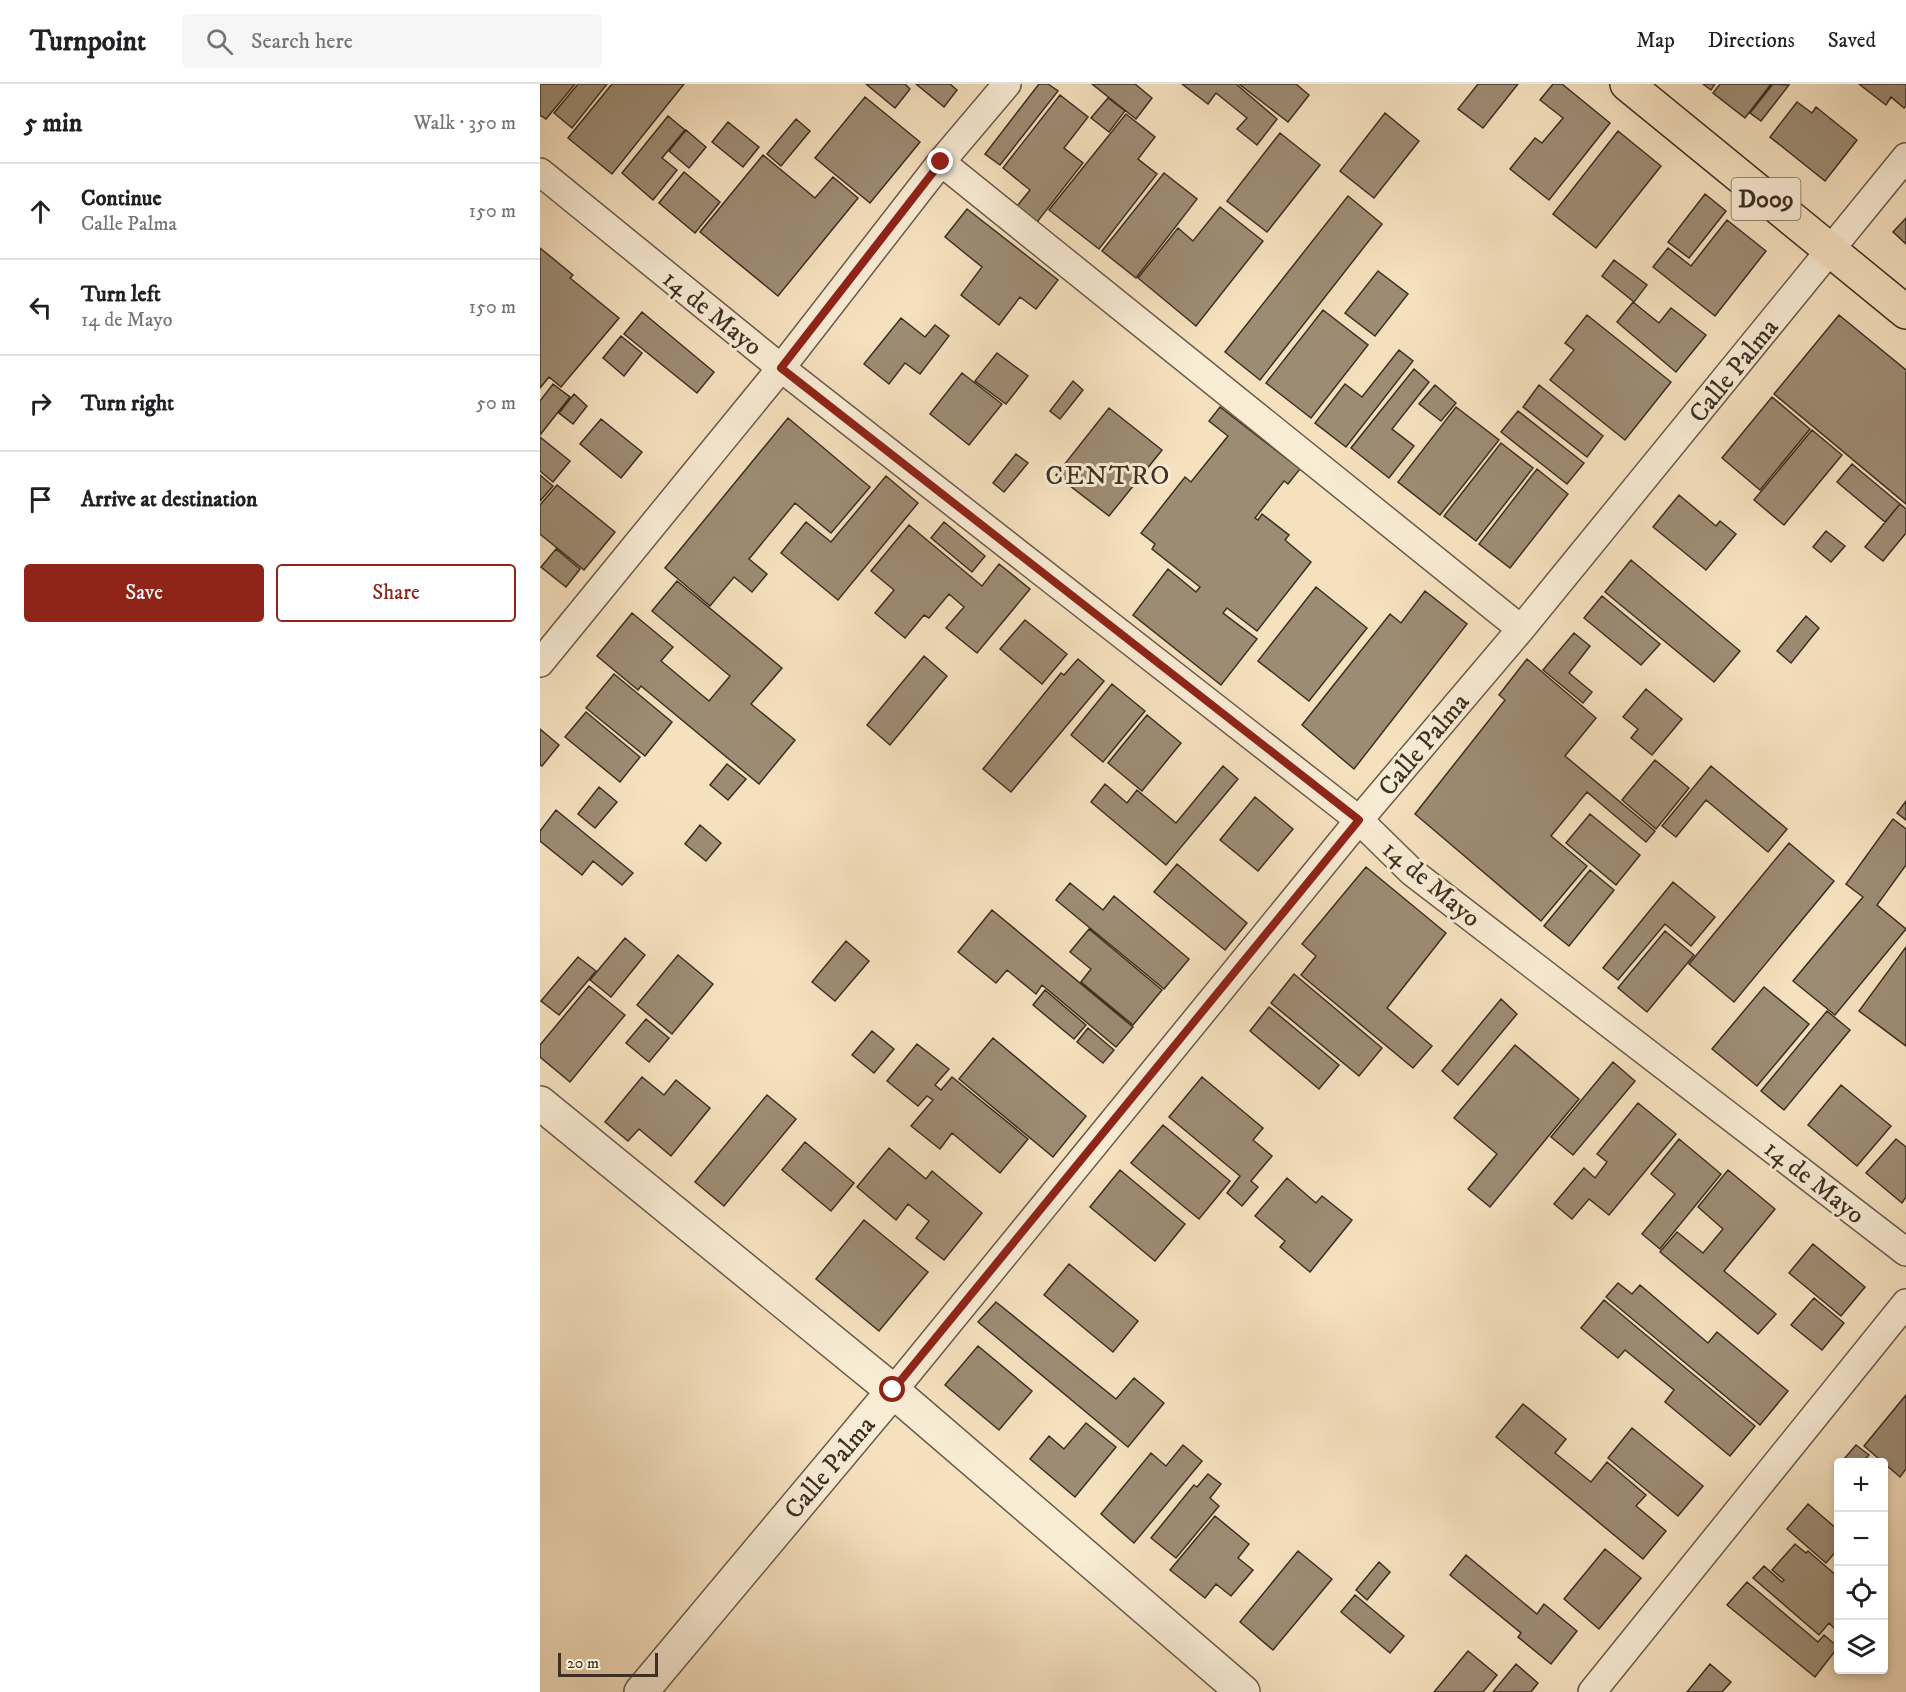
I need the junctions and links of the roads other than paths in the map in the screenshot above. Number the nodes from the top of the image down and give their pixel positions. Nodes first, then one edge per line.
1 (1007, 84) edge
2 (1627, 84) edge
3 (1906, 157) edge
4 (941, 162) junction
5 (540, 171) edge
6 (1830, 252) junction
7 (1906, 312) edge
8 (781, 368) junction
9 (1521, 629) junction
10 (540, 663) edge
11 (1359, 820) junction
12 (540, 1103) edge
13 (1906, 1252) edge
14 (1906, 1303) edge
15 (893, 1390) junction
16 (641, 1692) edge
17 (1243, 1692) edge
18 (1592, 1692) edge

1 - 4 street
2 - 6 main road, D009
3 - 6 street, Calle Palma
4 - 8 street
4 - 9 street
5 - 8 street, 14 de Mayo
6 - 7 main road, D009
6 - 9 street, Calle Palma
8 - 10 street
8 - 11 street, 14 de Mayo
9 - 11 street, Calle Palma
11 - 13 street, 14 de Mayo
11 - 15 street, Calle Palma
12 - 15 street
14 - 18 street
15 - 16 street, Calle Palma
15 - 17 street

